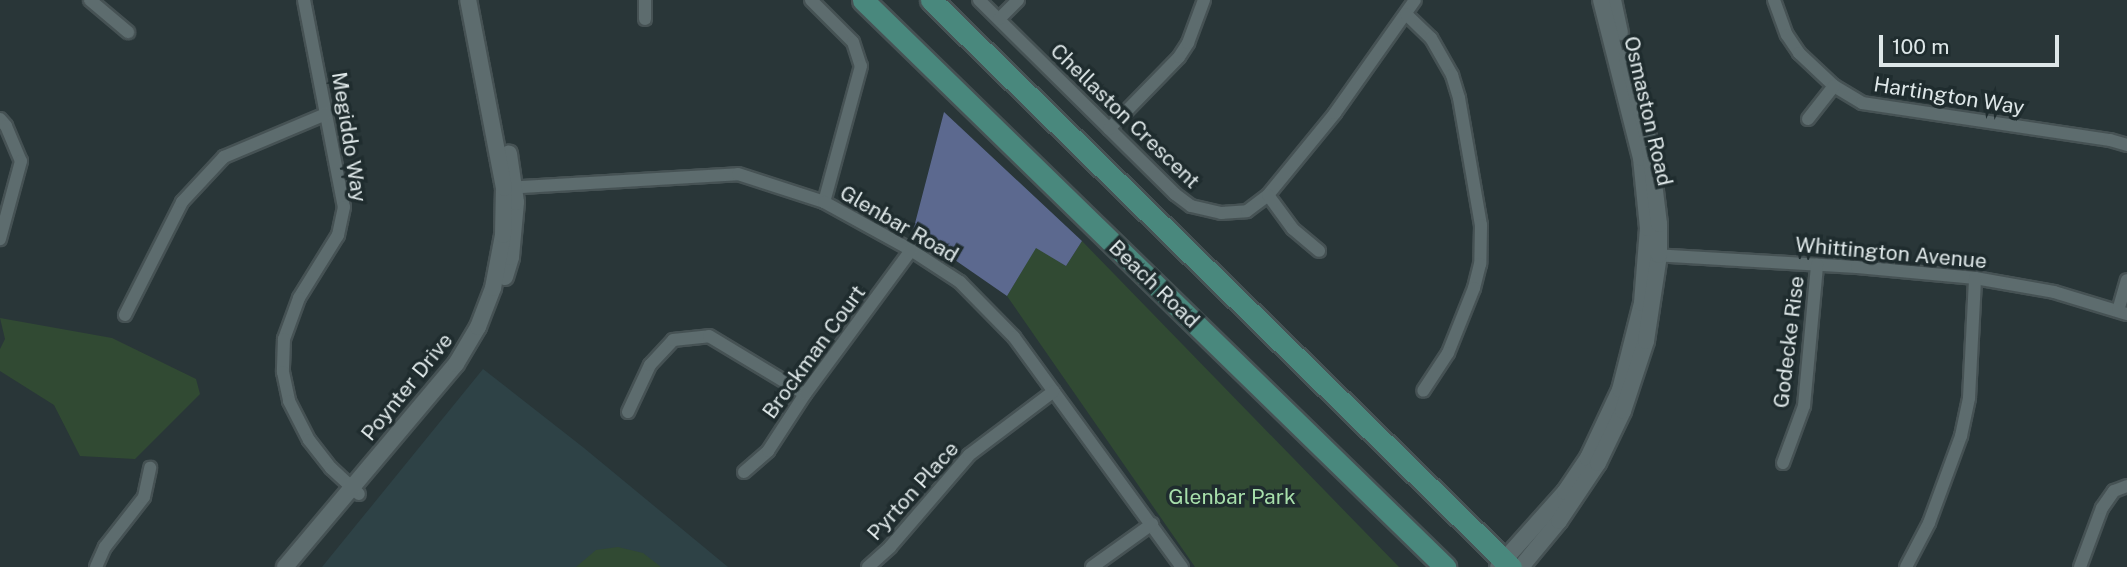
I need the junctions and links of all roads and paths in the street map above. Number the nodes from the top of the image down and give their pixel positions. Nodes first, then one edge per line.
1 (90, 0) edge
2 (304, 0) edge
3 (468, 0) edge
4 (479, 0) edge
5 (645, 0) edge
6 (811, 0) edge
7 (863, 0) edge
8 (931, 0) edge
9 (979, 0) edge
10 (1018, 0) edge
11 (1204, 0) edge
12 (1415, 0) edge
13 (1601, 0) edge
14 (1613, 0) edge
15 (1774, 0) edge
16 (1406, 14) junction
17 (645, 19) dead end
18 (999, 19) junction
19 (128, 32) dead end
20 (1833, 86) junction
21 (326, 114) junction
22 (0, 119) edge
23 (1808, 119) dead end
24 (1109, 129) junction
25 (2127, 145) edge
26 (509, 188) junction
27 (1268, 195) junction
28 (824, 202) junction
29 (0, 239) edge
30 (911, 250) junction
31 (1318, 251) dead end
32 (1653, 255) junction
33 (1817, 265) junction
34 (1975, 278) junction
35 (2127, 280) edge
36 (2122, 313) edge
37 (125, 315) dead end
38 (1054, 391) junction
39 (1423, 391) dead end
40 (805, 394) junction
41 (628, 412) dead end
42 (1783, 463) dead end
43 (150, 468) dead end
44 (744, 472) dead end
45 (2127, 486) edge
46 (355, 491) junction
47 (1152, 524) junction
48 (1508, 565) edge
49 (96, 567) edge
50 (285, 567) edge
51 (298, 567) edge
52 (868, 567) edge
53 (1091, 567) edge
54 (1182, 567) edge
55 (1445, 567) edge
56 (1906, 567) edge
57 (2080, 567) edge

1 - 19 street
2 - 21 street, Megiddo Way
3 - 26 street, Poynter Drive
4 - 26 street, Poynter Drive
5 - 17 street
6 - 28 street
7 - 55 main road, Beach Road
8 - 48 main road
9 - 18 street, Chellaston Crescent
10 - 18 street
11 - 24 street
12 - 16 street, Chellaston Crescent
13 - 32 street, Osmaston Road
14 - 32 street, Osmaston Road
15 - 20 street, Hartington Way
16 - 27 street, Chellaston Crescent
16 - 39 street
18 - 24 street, Chellaston Crescent
20 - 23 street
20 - 25 street, Hartington Way
21 - 37 street
21 - 46 street, Megiddo Way
22 - 29 street
24 - 27 street, Chellaston Crescent
26 - 28 street, Glenbar Road
26 - 46 street, Poynter Drive
27 - 31 street
28 - 30 street, Glenbar Road
30 - 38 street, Glenbar Road
30 - 40 street, Brockman Court
32 - 33 street, Whittington Avenue
32 - 48 street, Osmaston Road
33 - 34 street, Whittington Avenue
33 - 42 street, Godecke Rise
34 - 36 street, Whittington Avenue
34 - 56 street
35 - 36 street
38 - 47 street, Glenbar Road
38 - 52 street, Pyrton Place
40 - 41 street
40 - 44 street, Brockman Court
43 - 49 street
45 - 57 street
46 - 50 street, Poynter Drive
46 - 51 street, Poynter Drive
47 - 53 street
47 - 54 street, Glenbar Road

